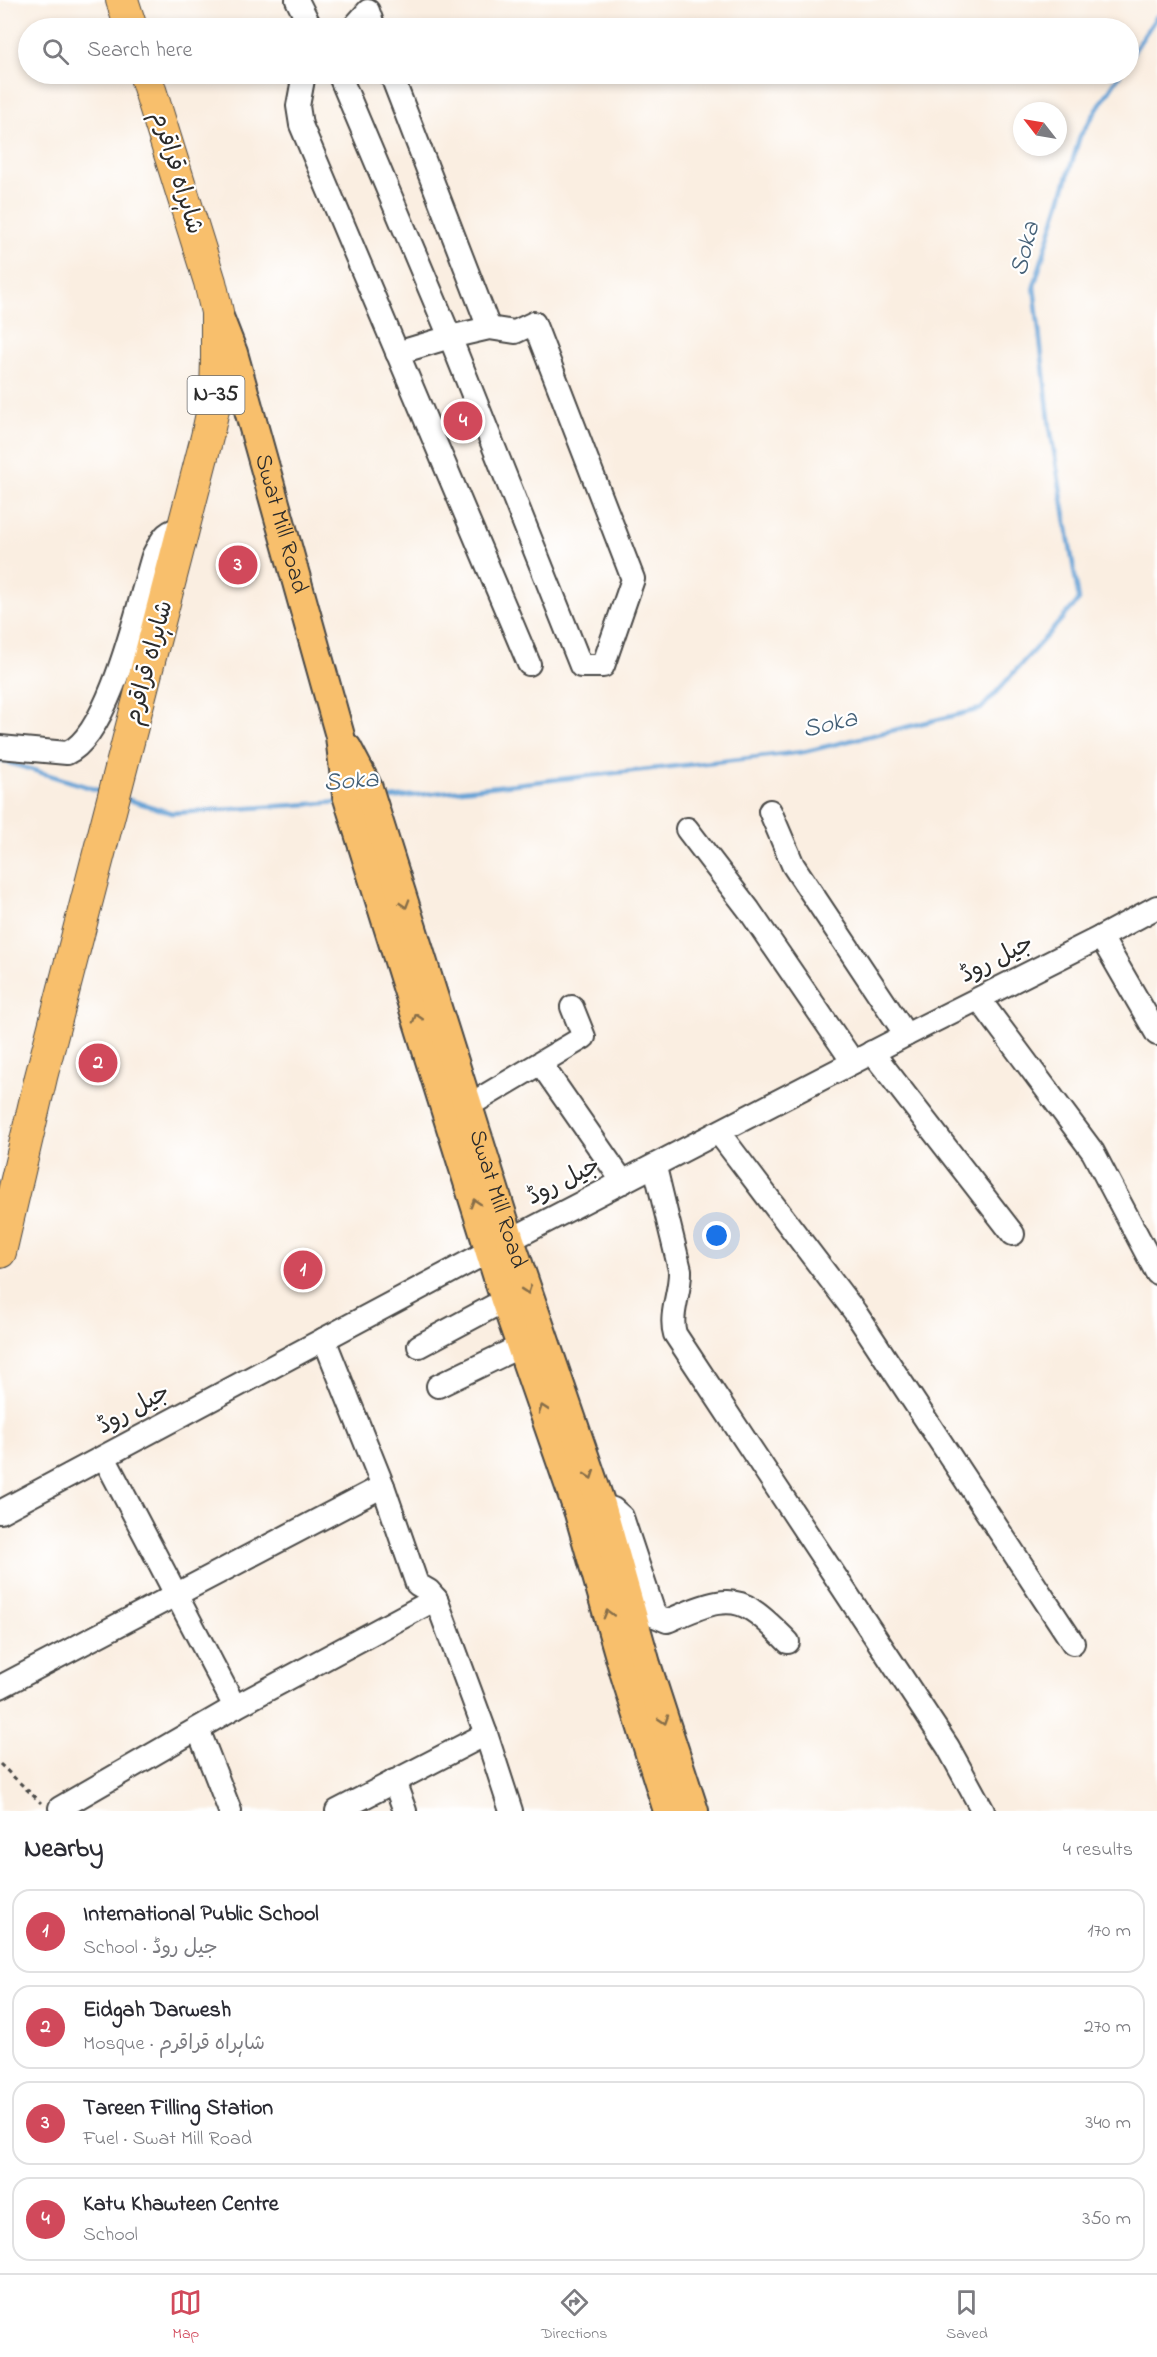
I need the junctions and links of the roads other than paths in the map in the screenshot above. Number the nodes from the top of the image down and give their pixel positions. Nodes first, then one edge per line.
1 (122, 0) edge
2 (297, 0) edge
3 (128, 18) edge
4 (307, 18) edge
5 (362, 18) edge
6 (370, 18) edge
7 (148, 84) edge
8 (302, 84) edge
9 (343, 84) edge
10 (395, 84) edge
11 (217, 312) junction
12 (489, 328) junction
13 (450, 337) junction
14 (397, 353) junction
15 (185, 526) junction
16 (529, 664) dead end
17 (0, 747) edge
18 (770, 811) dead end
19 (687, 829) dead end
20 (377, 853) junction
21 (1157, 907) edge
22 (1101, 937) junction
23 (979, 999) junction
24 (572, 1007) dead end
25 (1157, 1034) edge
26 (906, 1035) junction
27 (863, 1057) junction
28 (541, 1064) junction
29 (468, 1106) junction
30 (719, 1133) junction
31 (655, 1167) junction
32 (623, 1182) junction
33 (1013, 1234) dead end
34 (500, 1245) junction
35 (0, 1252) edge
36 (1157, 1273) edge
37 (505, 1300) junction
38 (324, 1339) junction
39 (418, 1346) dead end
40 (520, 1346) junction
41 (438, 1386) dead end
42 (104, 1457) junction
43 (383, 1486) junction
44 (601, 1504) junction
45 (1, 1511) edge
46 (177, 1593) junction
47 (435, 1599) junction
48 (788, 1642) dead end
49 (1073, 1643) dead end
50 (635, 1667) junction
51 (0, 1688) edge
52 (236, 1707) junction
53 (198, 1729) junction
54 (486, 1734) junction
55 (394, 1781) junction
56 (60, 1808) road end
57 (230, 1811) edge
58 (337, 1811) edge
59 (405, 1811) edge
60 (511, 1811) edge
61 (668, 1811) edge
62 (694, 1811) edge
63 (983, 1811) edge

1 - 3 highway
2 - 4 street
5 - 6 street
7 - 11 highway, شاہراہ قراقرم / N-35
8 - 14 street
9 - 13 street
10 - 12 street
11 - 15 highway, شاہراہ قراقرم / N-35
11 - 20 main road, Swat Mill Road
12 - 13 street
12 - 13 street
13 - 14 street
14 - 16 street
15 - 17 street
15 - 35 highway, شاہراہ قراقرم / N-35
18 - 26 street
19 - 27 street
20 -> 29 main road, Swat Mill Road
34 -> 20 main road, Swat Mill Road
21 - 22 street, جیل روڈ
22 - 23 street, جیل روڈ
22 - 25 street
23 - 26 street, جیل روڈ
23 - 36 street
24 - 28 street
26 - 27 street, جیل روڈ
27 - 30 street, جیل روڈ
27 - 33 street
28 - 29 street
28 - 32 street
29 - 34 main road, Swat Mill Road
30 - 31 street, جیل روڈ
30 - 49 street
31 - 32 street, جیل روڈ
31 - 63 street
32 - 34 street, جیل روڈ
34 - 37 main road, Swat Mill Road
34 - 38 street, جیل روڈ
34 -> 44 main road, Swat Mill Road
37 - 39 street
37 - 40 main road, Swat Mill Road
38 - 42 street, جیل روڈ
38 - 43 street
40 - 41 street
50 -> 40 main road, Swat Mill Road
42 - 45 street, جیل روڈ
42 - 46 street
43 - 46 street
43 - 47 street
44 - 48 street
44 - 50 main road, Swat Mill Road
46 - 51 street
46 - 52 street
47 - 52 street
47 - 54 street
50 - 61 main road
50 -> 62 main road
52 - 53 street
53 - 56 street
53 - 57 street
54 - 55 street
54 - 60 street
55 - 58 street
55 - 59 street

